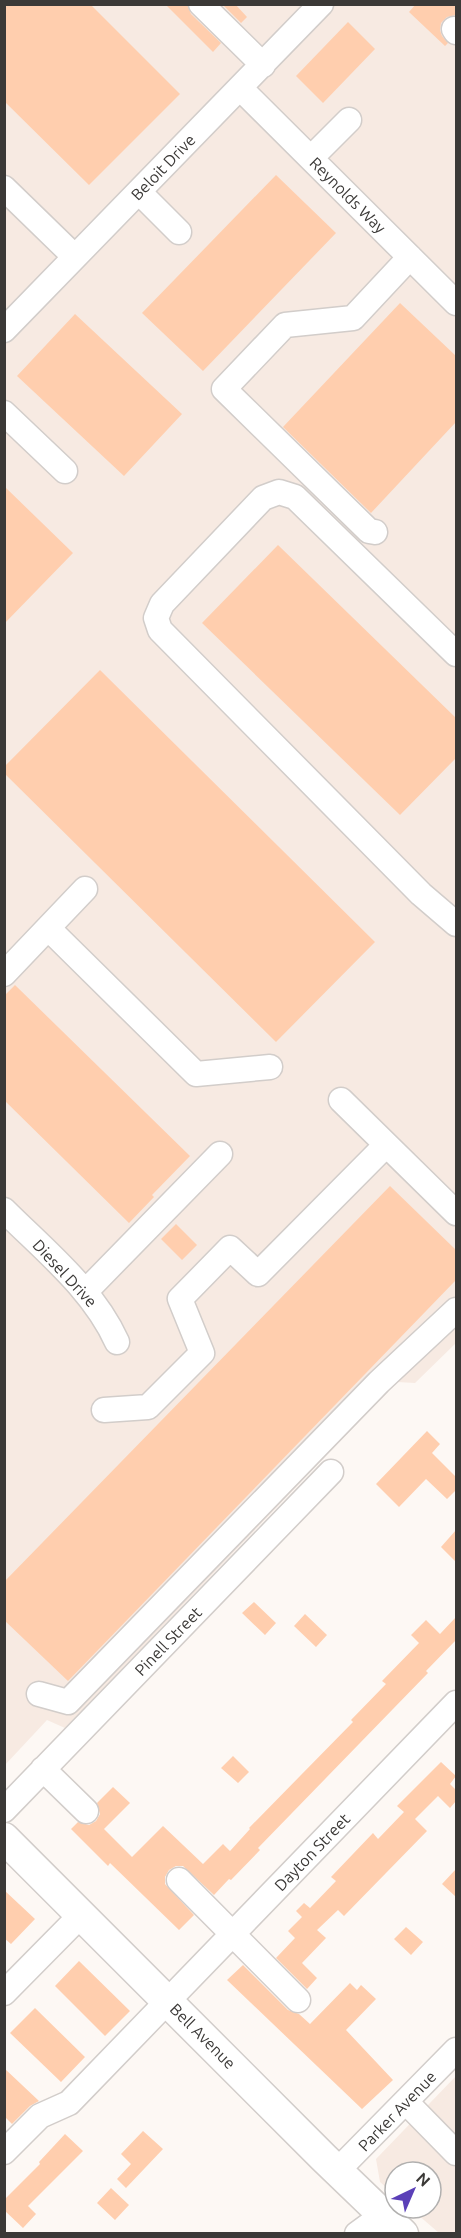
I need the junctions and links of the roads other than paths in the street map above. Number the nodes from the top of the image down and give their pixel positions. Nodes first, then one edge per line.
1 (201, 4) edge
2 (321, 4) edge
3 (263, 65) junction
4 (240, 88) junction
5 (349, 120) dead end
6 (311, 158) junction
7 (4, 188) edge
8 (139, 192) junction
9 (179, 232) dead end
10 (75, 257) junction
11 (410, 257) junction
12 (456, 303) edge
13 (4, 330) edge
14 (4, 413) edge
15 (65, 471) dead end
16 (375, 532) dead end
17 (456, 654) edge
18 (85, 889) dead end
19 (456, 924) edge
20 (48, 928) junction
21 (4, 974) edge
22 (270, 1067) dead end
23 (341, 1100) dead end
24 (386, 1145) junction
25 (220, 1154) dead end
26 (4, 1210) edge
27 (456, 1213) edge
28 (86, 1292) junction
29 (456, 1310) edge
30 (117, 1342) dead end
31 (104, 1410) dead end
32 (331, 1472) dead end
33 (39, 1694) dead end
34 (456, 1703) edge
35 (43, 1769) junction
36 (4, 1810) edge
37 (86, 1811) dead end
38 (4, 1838) edge
39 (179, 1880) dead end
40 (81, 1915) junction
41 (232, 1934) junction
42 (4, 1993) edge
43 (298, 2000) dead end
44 (167, 2001) junction
45 (456, 2050) edge
46 (405, 2102) junction
47 (4, 2152) edge
48 (456, 2153) edge
49 (337, 2171) junction
50 (393, 2224) edge
51 (357, 2234) edge

1 - 3 street
2 - 3 street, Beloit Drive
3 - 4 street, Beloit Drive
4 - 6 street, Reynolds Way
4 - 8 street, Beloit Drive
5 - 6 street
6 - 11 street, Reynolds Way
7 - 10 street
8 - 9 street
8 - 10 street, Beloit Drive
10 - 13 street, Beloit Drive
11 - 12 street, Reynolds Way
11 - 16 street
14 - 15 street
17 - 19 street
18 - 20 street
20 - 21 street
20 - 22 street
23 - 24 street
24 - 27 street
24 - 31 street
25 - 28 street
26 - 28 street, Diesel Drive
28 - 30 street, Diesel Drive
29 - 33 street
32 - 35 street, Pinell Street
34 - 41 street, Dayton Street
35 - 36 street, Pinell Street
35 - 37 street
38 - 40 main road, Bell Avenue
39 - 41 street
40 - 42 street
40 - 44 main road, Bell Avenue
41 - 43 street
41 - 44 street, Dayton Street
44 - 47 street, Dayton Street
44 - 49 main road, Bell Avenue
45 - 46 street, Parker Avenue
46 - 48 street
46 - 49 street, Parker Avenue
49 - 50 main road, Bell Avenue
50 - 51 street

